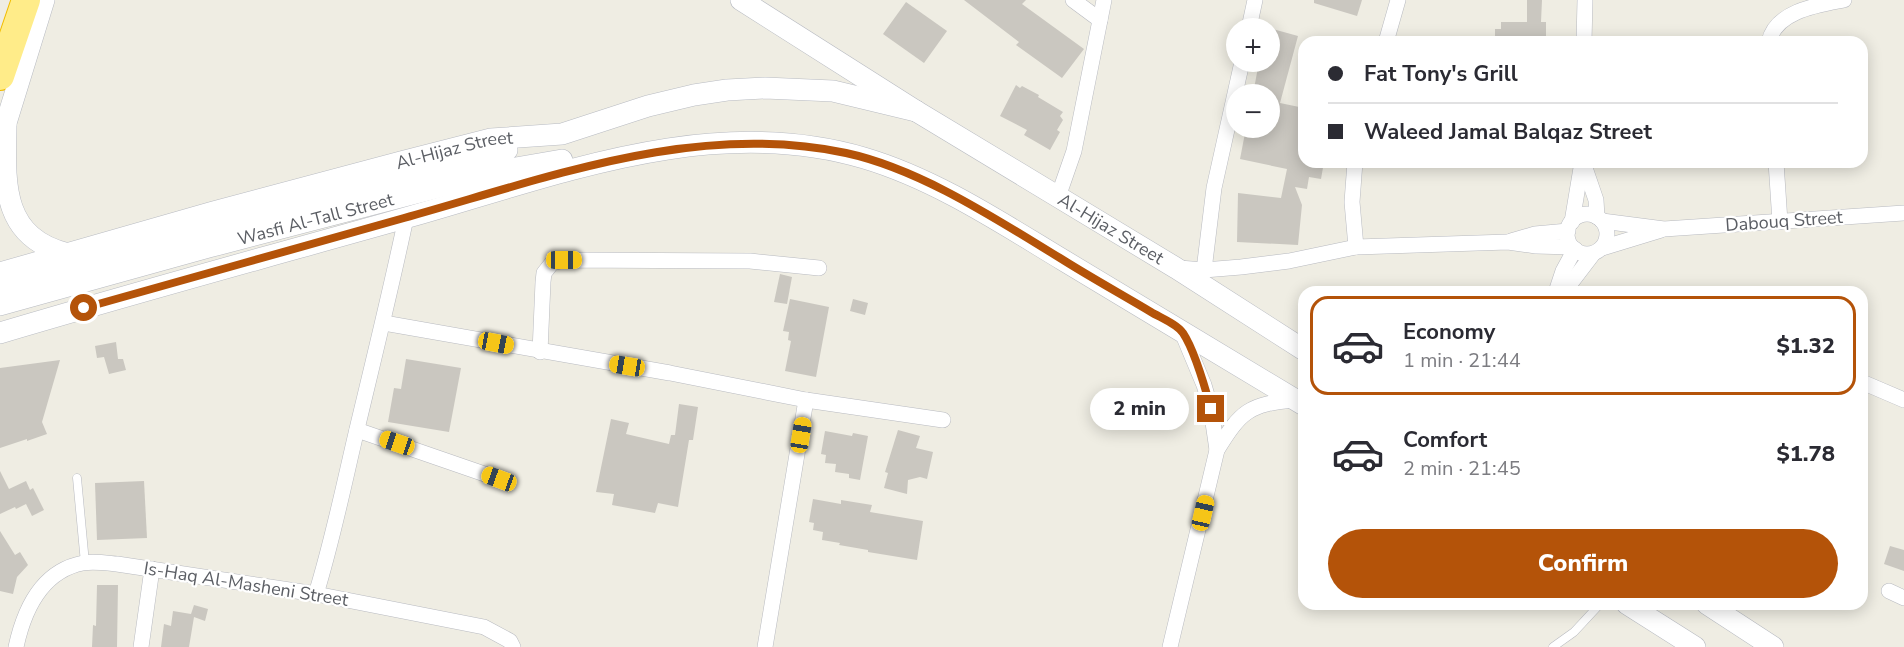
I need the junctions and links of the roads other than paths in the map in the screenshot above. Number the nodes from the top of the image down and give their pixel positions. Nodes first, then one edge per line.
1 (26, 0) edge
2 (44, 0) edge
3 (741, 0) edge
4 (1073, 0) edge
5 (1104, 0) edge
6 (1255, 0) edge
7 (1398, 0) edge
8 (1585, 0) edge
9 (1844, 0) edge
10 (1252, 18) edge
11 (1100, 20) junction
12 (1388, 36) edge
13 (1584, 36) edge
14 (1772, 36) edge
15 (1240, 72) edge
16 (0, 76) edge
17 (916, 111) junction
18 (3, 134) edge
19 (562, 134) junction
20 (634, 155) junction
21 (1355, 168) edge
22 (1581, 168) edge
23 (1584, 168) edge
24 (1776, 168) edge
25 (412, 185) junction
26 (1058, 197) junction
27 (1904, 213) edge
28 (405, 218) junction
29 (1599, 219) junction
30 (1780, 222) junction
31 (1570, 226) junction
32 (1664, 229) junction
33 (1508, 242) junction
34 (1356, 247) junction
35 (1573, 248) junction
36 (1597, 251) junction
37 (68, 254) junction
38 (819, 268) dead end
39 (1176, 268) junction
40 (1204, 270) junction
41 (1, 277) edge
42 (1558, 286) edge
43 (1569, 286) edge
44 (0, 307) edge
45 (40, 321) junction
46 (384, 323) junction
47 (1182, 330) junction
48 (0, 333) edge
49 (1298, 346) edge
50 (540, 351) junction
51 (1868, 385) edge
52 (806, 400) junction
53 (1904, 400) edge
54 (1298, 402) edge
55 (1298, 403) edge
56 (943, 420) dead end
57 (357, 430) junction
58 (1217, 450) junction
59 (77, 478) dead end
60 (499, 479) dead end
61 (85, 563) junction
62 (152, 569) junction
63 (1889, 591) dead end
64 (316, 594) junction
65 (1904, 598) edge
66 (1594, 610) edge
67 (1636, 610) edge
68 (1716, 610) edge
69 (16, 647) edge
70 (141, 647) edge
71 (513, 647) edge
72 (765, 647) edge
73 (1170, 647) edge
74 (1553, 647) edge
75 (1695, 647) edge
76 (1773, 647) edge

1 - 16 highway
2 - 18 main road
3 - 17 main road, Al-Hijaz Street
4 - 11 street
5 - 11 street
6 - 10 street
7 - 12 street
8 - 13 street
9 - 14 street
11 - 26 street
15 - 40 street
17 - 19 main road, Al-Hijaz Street
17 - 26 main road, Al-Hijaz Street
18 - 37 main road
19 - 25 main road, Wasfi Al-Tall Street
19 - 37 main road, Al-Hijaz Street
20 - 25 main road, Wasfi Al-Tall Street
20 - 28 main road
20 - 47 main road
21 - 34 street
22 - 31 street
23 - 29 street
24 - 30 street
25 - 41 main road, Wasfi Al-Tall Street
25 - 44 main road, Wasfi Al-Tall Street
26 - 39 main road, Al-Hijaz Street
27 - 30 street, Dabouq Street
28 - 45 main road
28 - 46 street
29 - 31 street
29 - 32 street, Dabouq Street
29 - 36 street
30 - 32 street, Dabouq Street
31 - 33 street
31 - 35 street
32 - 36 street, Dabouq Street
33 - 34 street
33 - 35 street
34 - 40 street
35 - 36 street
35 - 42 street
36 - 43 street
37 - 41 main road, Al-Hijaz Street
38 - 50 street
39 - 40 street
39 - 49 main road, Al-Hijaz Street
44 - 45 main road
45 - 48 main road
46 - 50 street
46 - 57 street
47 - 54 main road
47 - 58 street
50 - 52 street
51 - 53 street
52 - 56 street
52 - 72 street
55 - 58 street
57 - 60 street
57 - 64 street
58 - 73 street
59 - 61 lane
61 - 62 street, Is-Haq Al-Masheni Street
61 - 69 street, Is-Haq Al-Masheni Street
62 - 64 street, Is-Haq Al-Masheni Street
62 - 70 street
63 - 65 street
64 - 71 street, Is-Haq Al-Masheni Street
66 - 74 lane
67 - 75 main road
68 - 76 main road

